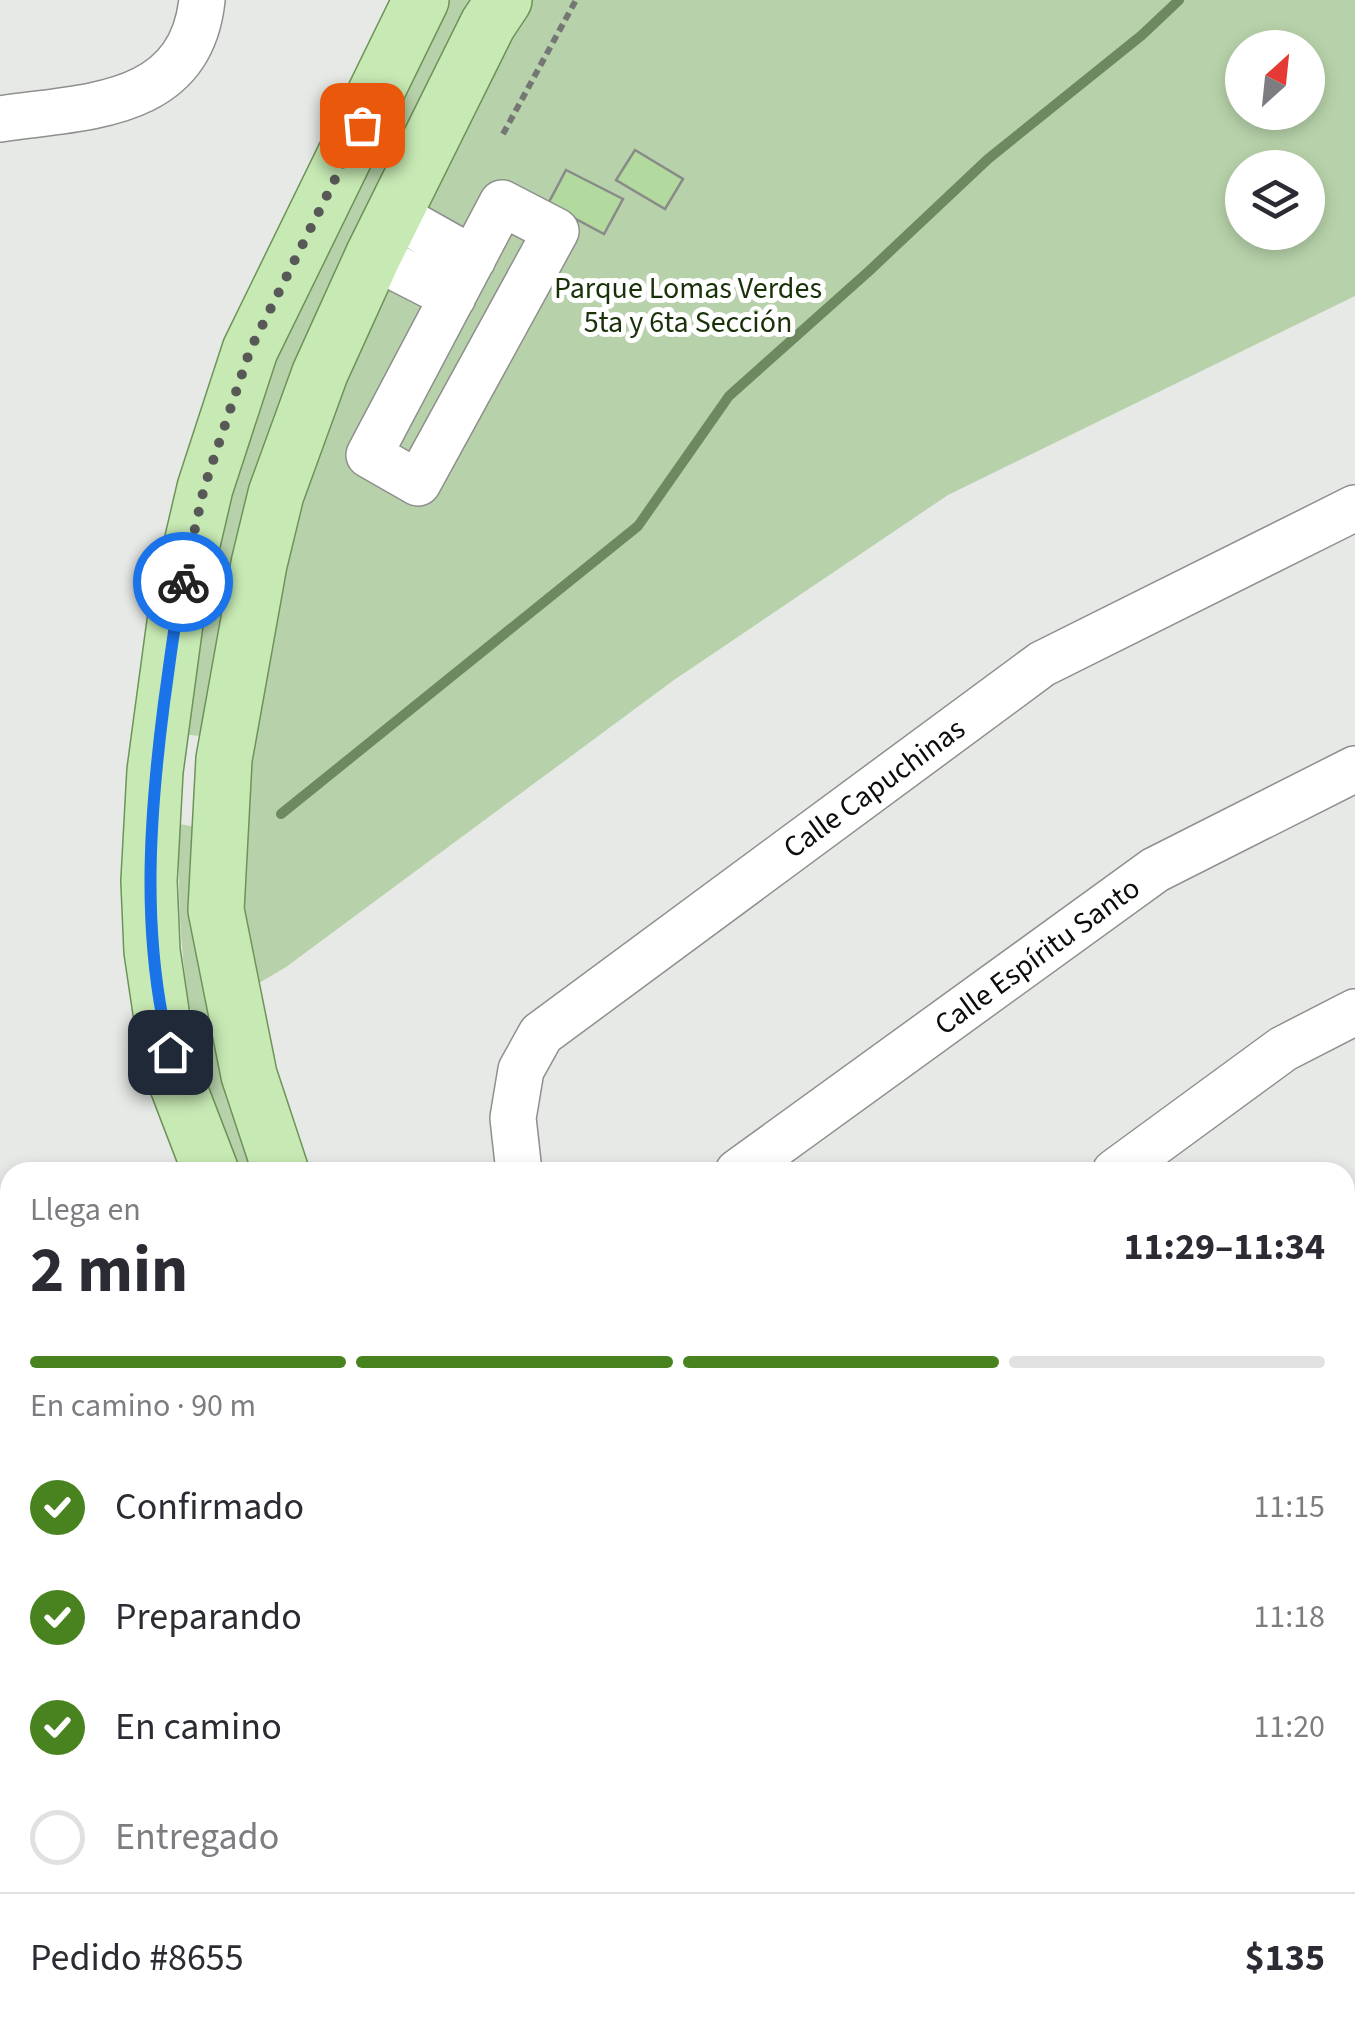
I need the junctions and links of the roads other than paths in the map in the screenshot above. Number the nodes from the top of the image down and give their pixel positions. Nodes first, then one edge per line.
1 (202, 0) edge
2 (421, 0) edge
3 (504, 0) edge
4 (0, 119) edge
5 (383, 235) junction
6 (463, 278) junction
7 (1355, 508) edge
8 (158, 751) junction
9 (224, 759) junction
10 (1355, 769) edge
11 (152, 815) junction
12 (220, 821) junction
13 (1355, 1012) edge
14 (207, 1162) edge
15 (278, 1162) edge
16 (518, 1162) edge
17 (752, 1162) edge
18 (1128, 1162) edge

1 - 4 street
2 - 8 main road
3 - 5 main road
5 - 6 street
5 - 9 main road
6 - 6 street
7 - 16 street, Calle Capuchinas
8 - 9 main road
8 - 11 main road
9 - 12 main road
10 - 17 street, Calle Espíritu Santo
11 - 12 main road
11 - 14 main road
12 - 15 main road
13 - 18 street

